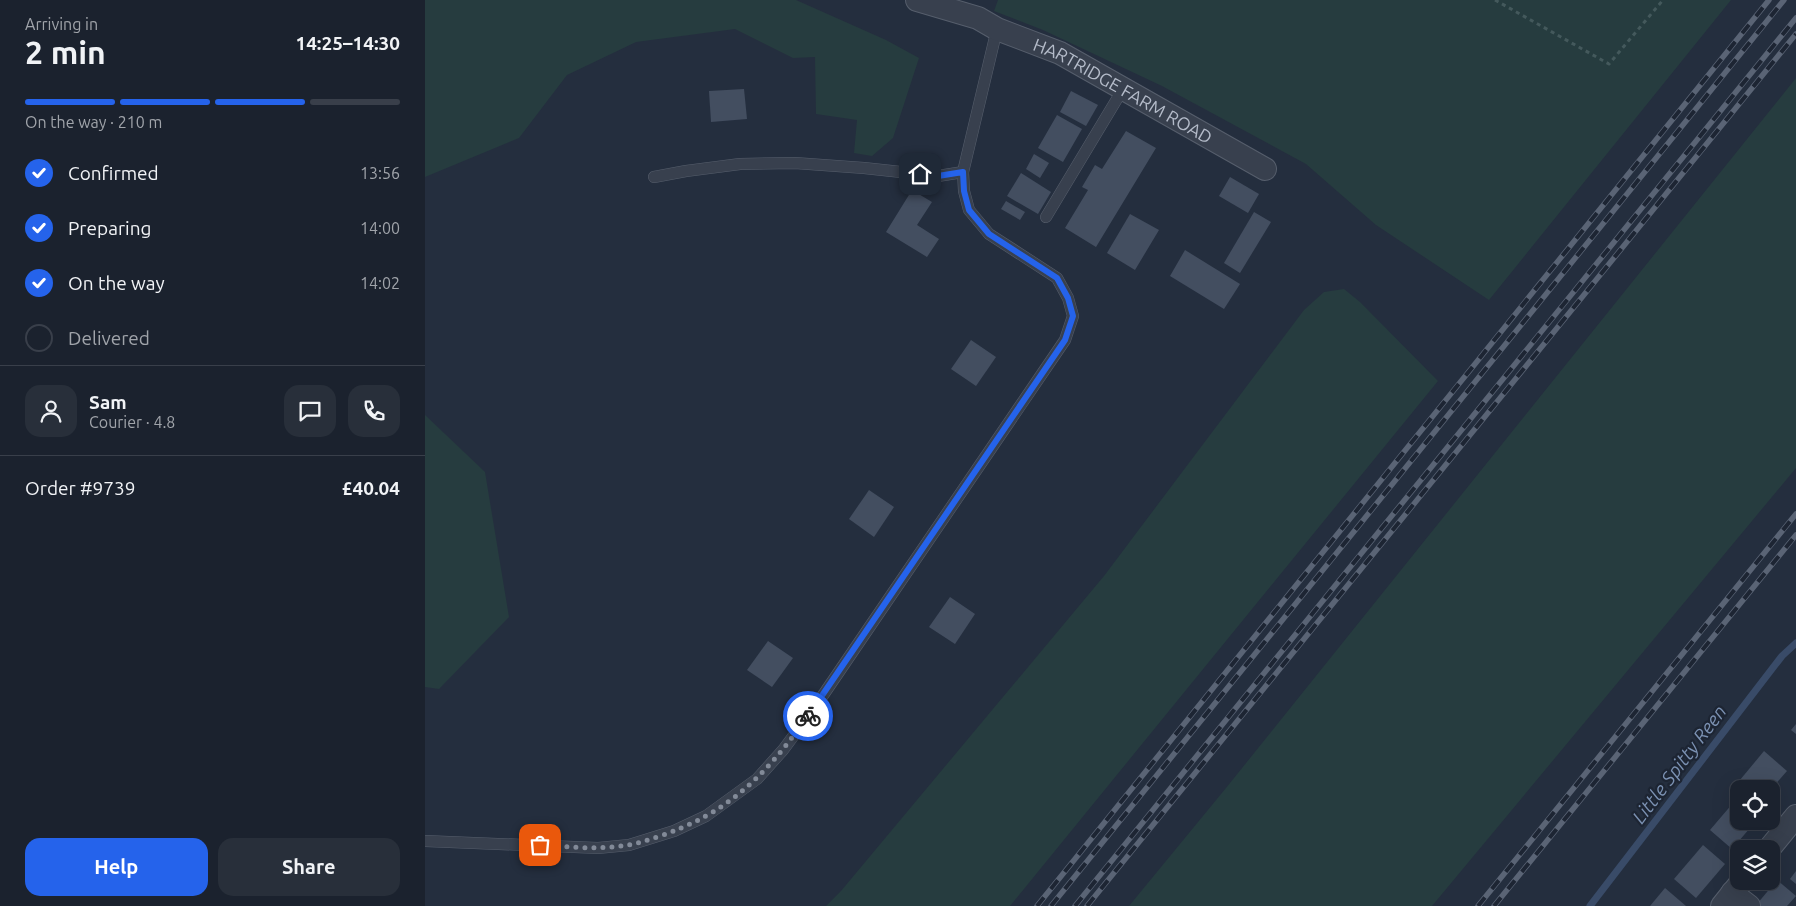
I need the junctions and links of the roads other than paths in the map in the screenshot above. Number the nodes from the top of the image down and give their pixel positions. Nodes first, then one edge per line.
1 (917, 0) edge
2 (986, 16) edge
3 (1123, 89) junction
4 (1265, 169) dead end
5 (963, 172) junction
6 (654, 177) dead end
7 (1046, 217) dead end
8 (1796, 816) edge
9 (1776, 840) edge
10 (425, 841) edge

1 - 2 street, HARTRIDGE FARM ROAD
2 - 3 street, HARTRIDGE FARM ROAD
2 - 5 lane
3 - 4 street, HARTRIDGE FARM ROAD
3 - 7 lane
5 - 6 lane
5 - 10 lane
8 - 9 street

